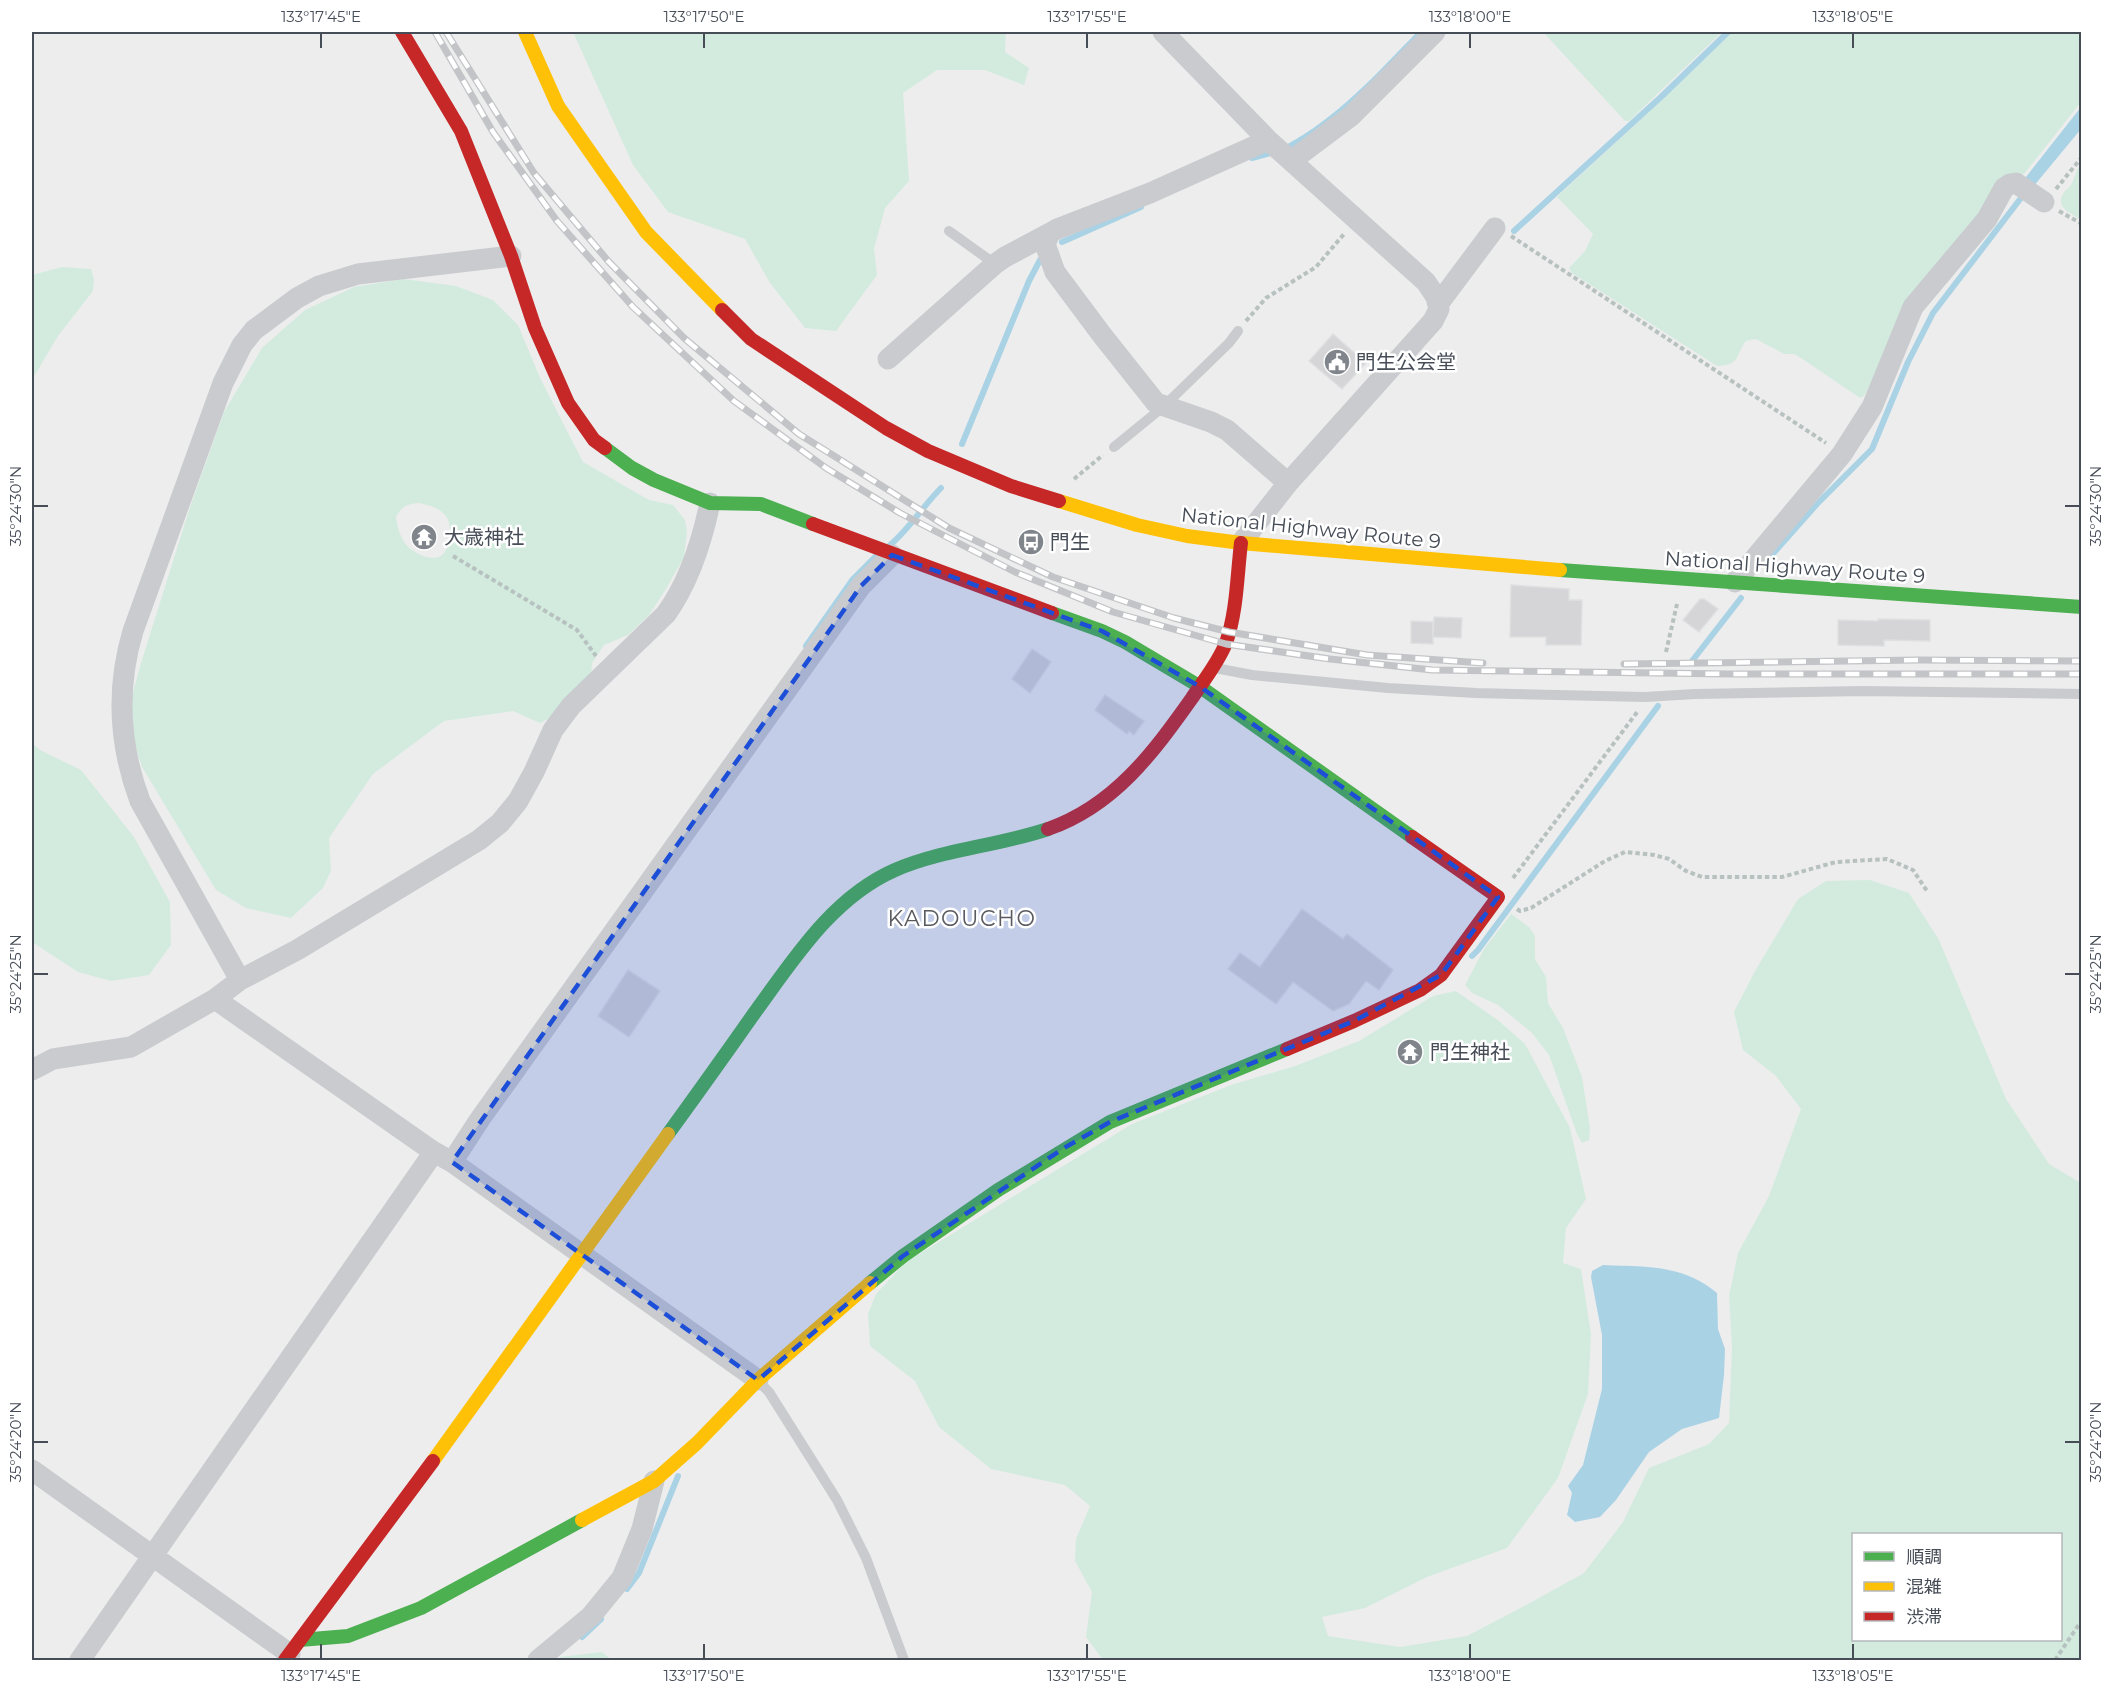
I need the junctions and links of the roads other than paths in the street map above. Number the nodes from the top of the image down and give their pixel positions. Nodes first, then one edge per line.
1 (402, 32) edge
2 (525, 32) edge
3 (1163, 32) edge
4 (1435, 32) edge
5 (1281, 151) junction
6 (2034, 195) road end
7 (1495, 228) road end
8 (949, 231) dead end
9 (1050, 233) junction
10 (511, 256) junction
11 (994, 264) junction
12 (1439, 303) junction
13 (1238, 331) road end
14 (888, 359) dead end
15 (1163, 407) junction
16 (1114, 447) road end
17 (1288, 483) junction
18 (710, 503) junction
19 (1241, 543) junction
20 (890, 554) junction
21 (1735, 582) junction
22 (2082, 607) edge
23 (1212, 668) junction
24 (1200, 686) junction
25 (2082, 694) edge
26 (240, 980) junction
27 (215, 999) junction
28 (32, 1070) edge
29 (443, 1157) junction
30 (582, 1256) junction
31 (763, 1386) junction
32 (32, 1470) edge
33 (654, 1480) junction
34 (152, 1555) junction
35 (292, 1652) edge
36 (80, 1660) edge
37 (538, 1660) edge
38 (904, 1660) edge

1 - 10 main road
2 - 19 main road, National Highway Route 9
3 - 5 street
4 - 5 street
5 - 9 street
5 - 12 street
6 - 21 street
7 - 12 street
8 - 11 lane
9 - 11 street
9 - 15 street
10 - 18 main road
10 - 26 street
11 - 14 street
12 - 17 street
13 - 15 lane
15 - 16 lane
15 - 17 street
17 - 19 street
18 - 20 main road
18 - 26 street
19 - 21 main road, National Highway Route 9
19 - 23 main road
20 - 24 main road
20 - 29 street
21 - 22 main road, National Highway Route 9
23 - 24 main road
23 - 25 lane
24 - 30 main road
24 - 31 main road
26 - 27 street
27 - 28 street
27 - 29 street
29 - 30 street
29 - 34 street
30 - 31 street
30 - 35 main road
31 - 33 main road
31 - 38 lane
32 - 34 street
33 - 35 main road
33 - 37 street
34 - 35 street
34 - 36 street

